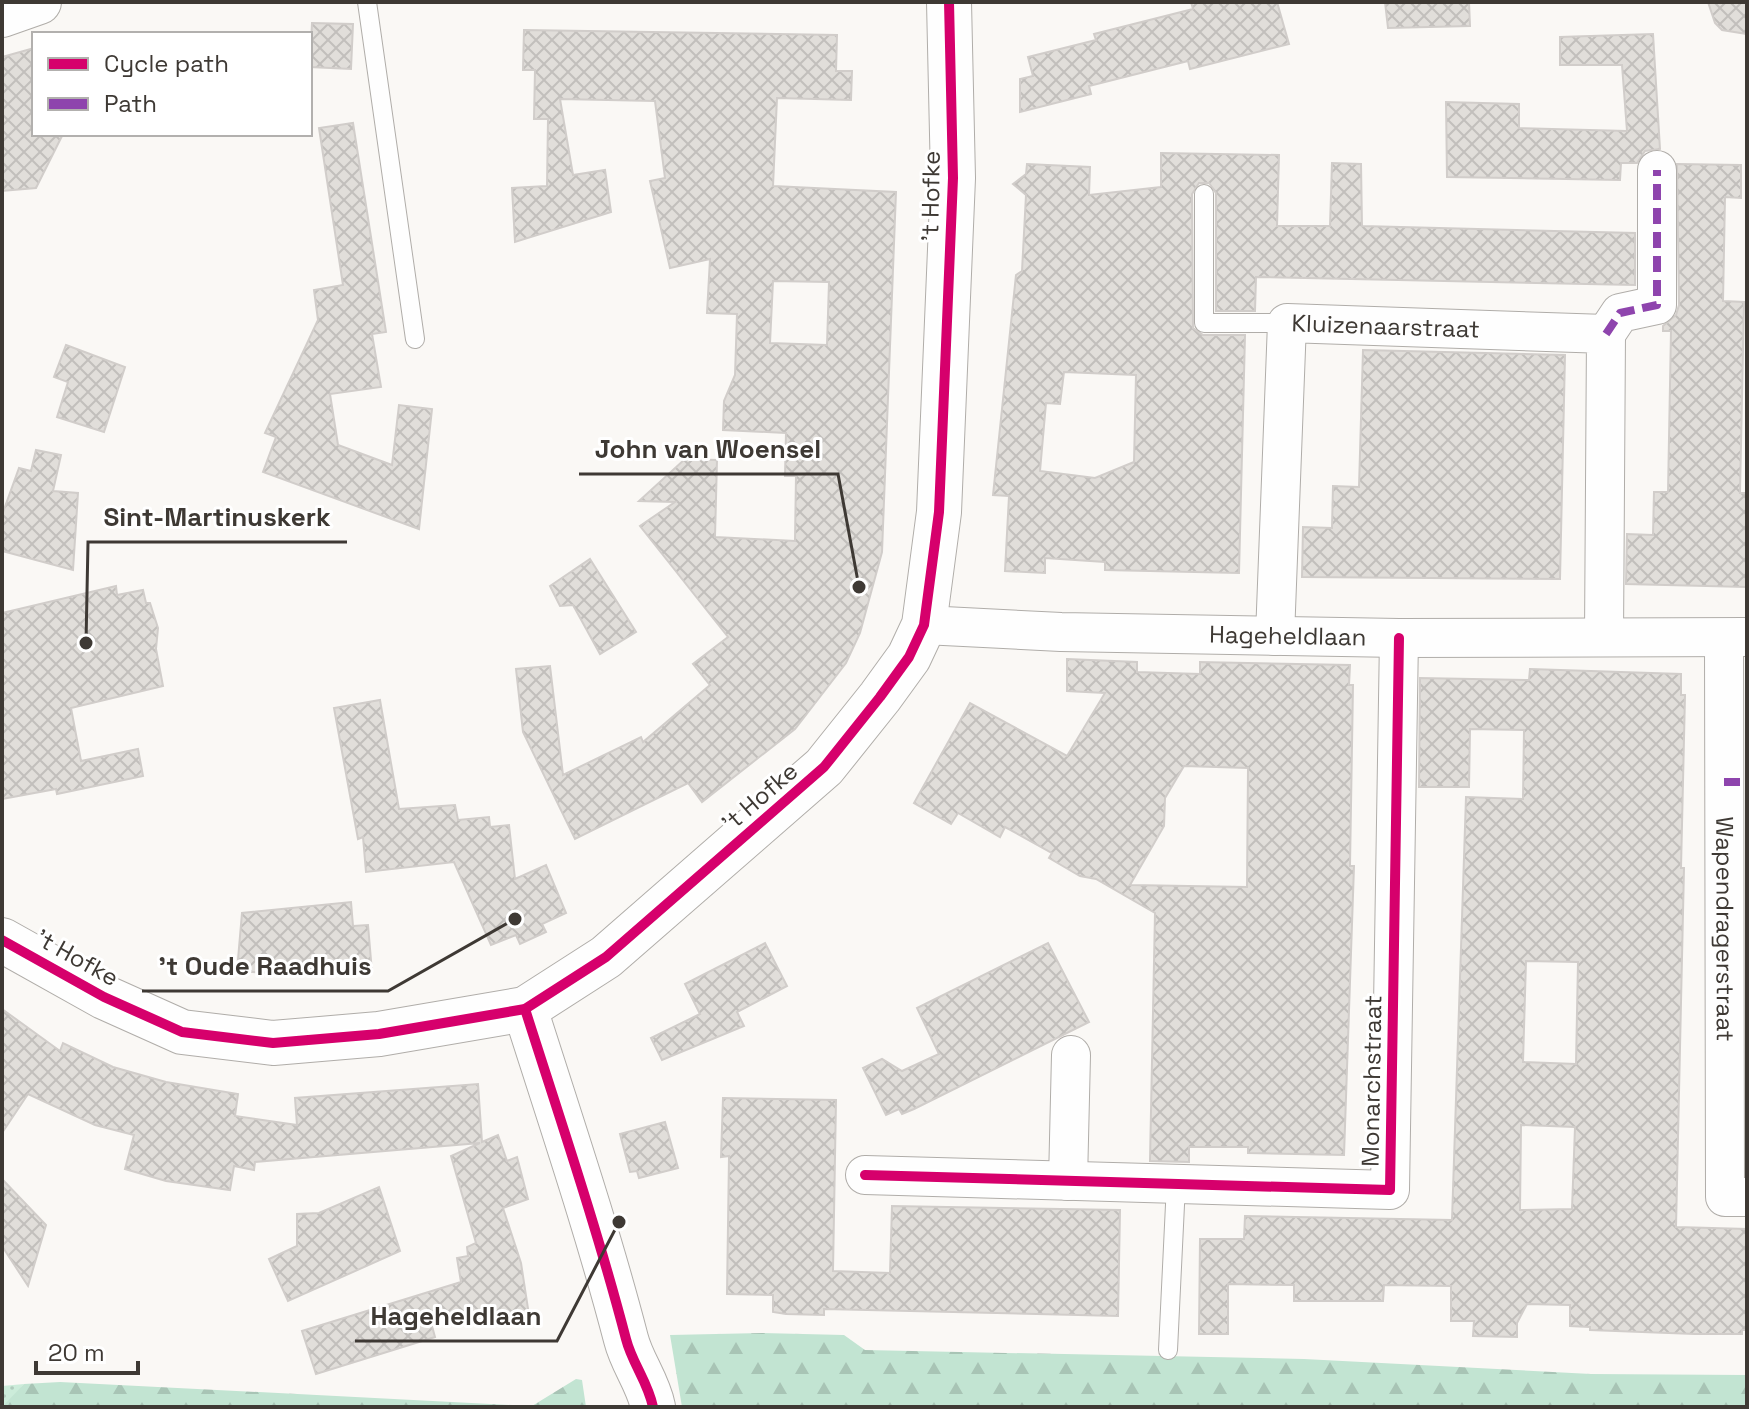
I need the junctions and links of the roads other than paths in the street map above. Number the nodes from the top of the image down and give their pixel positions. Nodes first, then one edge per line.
1 (39, 2) edge
2 (367, 2) edge
3 (949, 2) edge
4 (2, 15) edge
5 (1657, 170) dead end
6 (1204, 194) dead end
7 (1287, 323) junction
8 (1606, 334) junction
9 (415, 339) dead end
10 (924, 625) junction
11 (1275, 636) junction
12 (1604, 637) junction
13 (1399, 638) junction
14 (1736, 638) edge
15 (1736, 782) edge
16 (2, 940) edge
17 (525, 1009) junction
18 (1071, 1055) dead end
19 (865, 1175) dead end
20 (1068, 1181) junction
21 (1176, 1184) junction
22 (1747, 1197) edge
23 (627, 1344) junction
24 (1168, 1350) dead end
25 (624, 1407) edge
26 (653, 1407) edge

1 - 4 street
2 - 9 lane
3 - 10 street, 't Hofke
5 - 8 street
6 - 7 lane
7 - 8 street, Kluizenaarstraat
7 - 11 street, Kluizenaarstraat
8 - 12 street
10 - 11 street, Hageheldlaan
10 - 17 street, 't Hofke
11 - 13 street, Hageheldlaan
12 - 13 street, Hageheldlaan
12 - 14 street, Hageheldlaan
13 - 21 street, Monarchstraat
14 - 15 street, Wapendragerstraat
15 - 22 street, Wapendragerstraat
16 - 17 street, 't Hofke
17 - 23 street
18 - 20 street
19 - 20 street, Monarchstraat
20 - 21 street, Monarchstraat
21 - 24 lane
23 - 25 street
23 - 26 street

